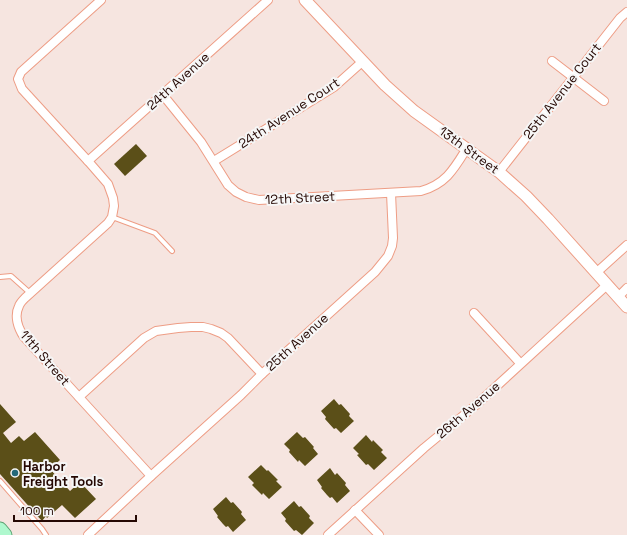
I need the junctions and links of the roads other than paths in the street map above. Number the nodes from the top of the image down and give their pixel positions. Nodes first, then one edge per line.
1 (101, 0) edge
2 (268, 0) edge
3 (305, 0) edge
4 (627, 12) edge
5 (552, 61) dead end
6 (362, 62) junction
7 (573, 78) junction
8 (163, 95) junction
9 (604, 101) dead end
10 (467, 148) junction
11 (214, 161) junction
12 (88, 162) junction
13 (499, 172) junction
14 (391, 193) junction
15 (112, 217) junction
16 (627, 245) edge
17 (172, 251) dead end
18 (596, 273) junction
19 (0, 277) edge
20 (607, 285) junction
21 (627, 288) edge
22 (30, 293) junction
23 (618, 296) junction
24 (627, 307) edge
25 (474, 313) dead end
26 (520, 363) junction
27 (262, 374) junction
28 (79, 397) junction
29 (151, 476) junction
30 (0, 481) edge
31 (355, 510) junction
32 (0, 529) edge
33 (6, 535) edge
34 (46, 535) edge
35 (88, 535) edge
36 (328, 535) edge
37 (378, 535) edge

1 - 12 street
2 - 8 street, 24th Avenue
3 - 6 street, 13th Street
4 - 7 street, 25th Avenue Court
5 - 7 street
6 - 10 street, 13th Street
6 - 11 street, 24th Avenue Court
7 - 9 street
7 - 13 street, 25th Avenue Court
8 - 11 street, 12th Street
8 - 12 street, 24th Avenue
10 - 13 street, 13th Street
10 - 14 street
11 - 14 street, 12th Street
12 - 15 street
13 - 18 street, 13th Street
14 - 27 street, 25th Avenue
15 - 17 lane
15 - 22 street, 11th Street
16 - 18 street
18 - 20 street, 13th Street
19 - 22 lane
20 - 23 street, 13th Street
20 - 26 street, 26th Avenue
21 - 23 street
22 - 28 street, 11th Street
23 - 24 street, 13th Street
25 - 26 street
26 - 31 street, 26th Avenue
27 - 28 street
27 - 29 street, 25th Avenue
28 - 29 street, 11th Street
29 - 35 street, 25th Avenue
30 - 34 lane
31 - 36 street, 26th Avenue
31 - 37 street
32 - 33 main road

